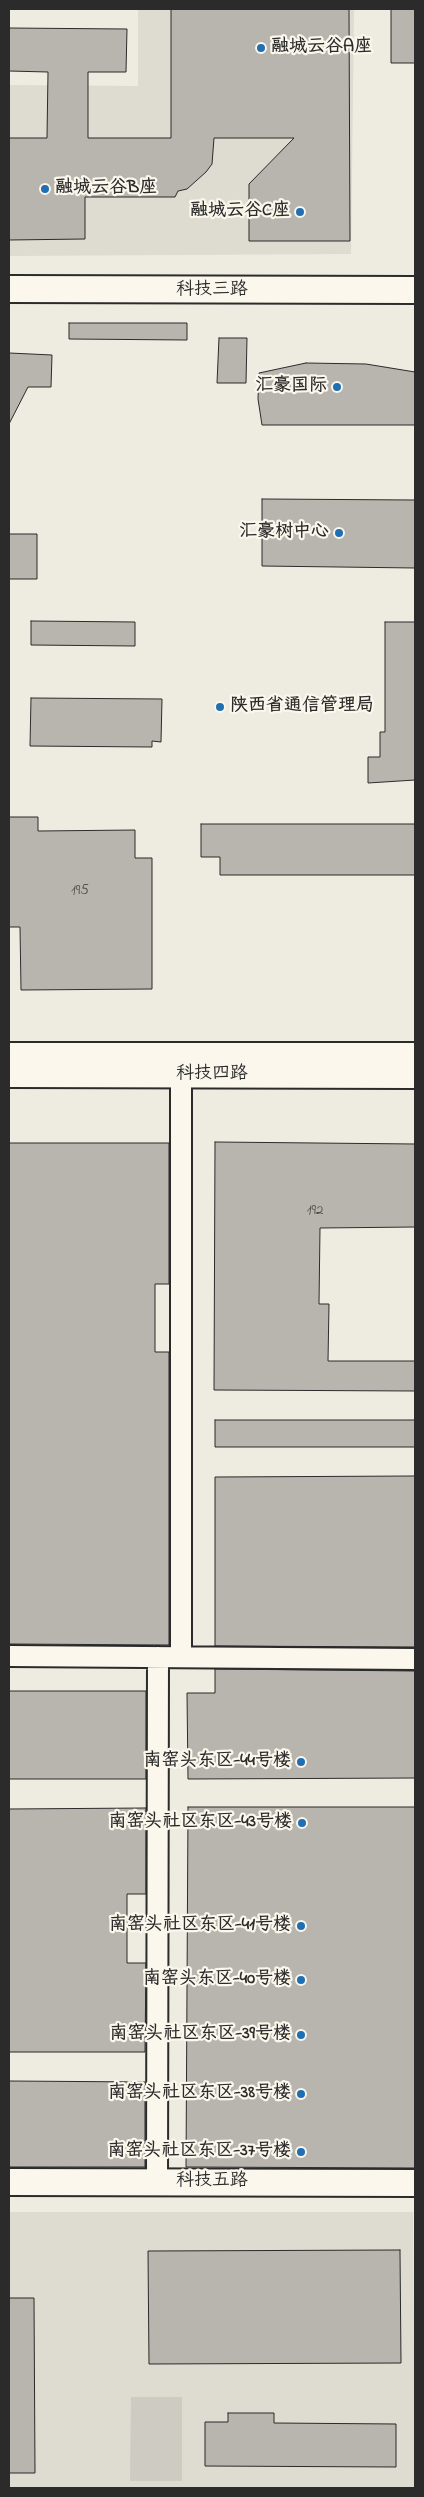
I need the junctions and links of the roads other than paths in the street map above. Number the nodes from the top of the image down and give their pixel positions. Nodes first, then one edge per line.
1 (9, 289) edge
2 (415, 290) edge
3 (9, 1056) edge
4 (415, 1056) edge
5 (9, 1074) edge
6 (181, 1075) junction
7 (415, 1075) edge
8 (9, 1656) edge
9 (181, 1656) junction
10 (158, 1657) junction
11 (415, 1658) edge
12 (9, 2182) edge
13 (157, 2182) junction
14 (415, 2183) edge

1 - 2 street, 科技三路
3 - 4 street, 科技四路
5 - 6 street, 科技四路
6 - 7 street, 科技四路
6 - 9 street
8 - 10 street
9 - 10 street
9 - 11 street
10 - 13 street
12 - 13 street, 科技五路
13 - 14 street, 科技五路

